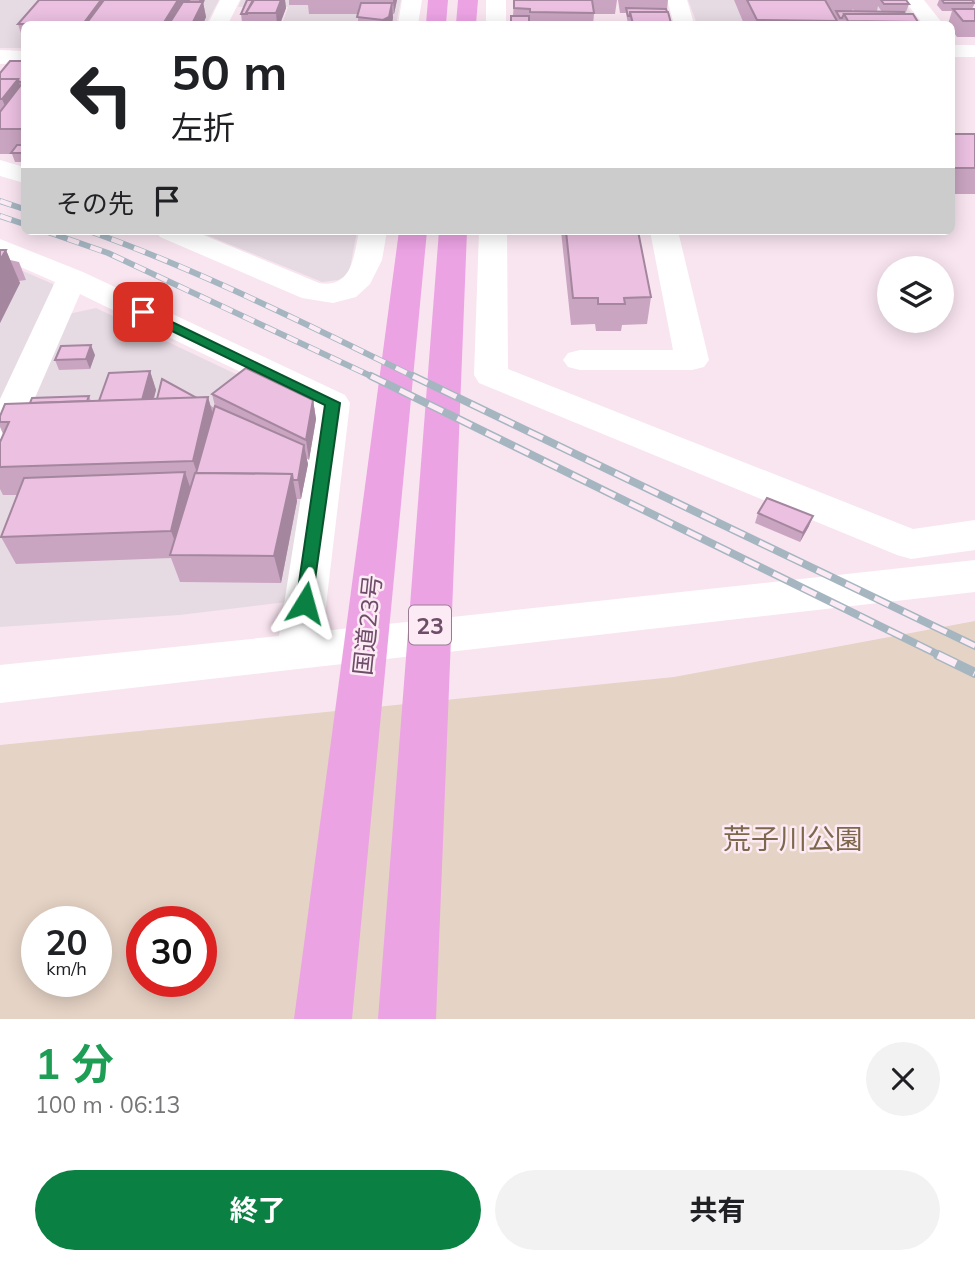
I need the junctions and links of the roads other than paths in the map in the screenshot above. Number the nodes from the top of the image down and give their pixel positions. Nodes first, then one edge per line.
1 (230, 0) edge
2 (412, 0) edge
3 (438, 0) edge
4 (468, 0) edge
5 (496, 0) edge
6 (677, 0) edge
7 (914, 0) edge
8 (220, 21) edge
9 (408, 21) edge
10 (436, 21) edge
11 (466, 21) edge
12 (496, 21) edge
13 (683, 21) edge
14 (931, 21) edge
15 (0, 57) edge
16 (21, 57) edge
17 (0, 168) edge
18 (21, 174) edge
19 (179, 235) edge
20 (372, 235) edge
21 (413, 235) edge
22 (453, 235) edge
23 (493, 235) edge
24 (665, 235) edge
25 (0, 248) edge
26 (72, 278) junction
27 (580, 360) dead end
28 (0, 438) edge
29 (975, 535) edge
30 (975, 576) edge
31 (298, 653) junction
32 (0, 684) edge
33 (323, 1019) edge
34 (407, 1019) edge

1 - 8 street
2 - 9 street
3 - 10 highway
4 - 11 highway
5 - 12 street
6 - 13 street
7 - 14 street
15 - 16 street
17 - 18 street
19 - 20 street
21 - 33 highway, 国道23号
22 - 34 highway, 23
23 - 29 street
24 - 27 street
25 - 26 street
26 - 28 street
26 - 31 street
30 - 31 street
31 - 32 street

